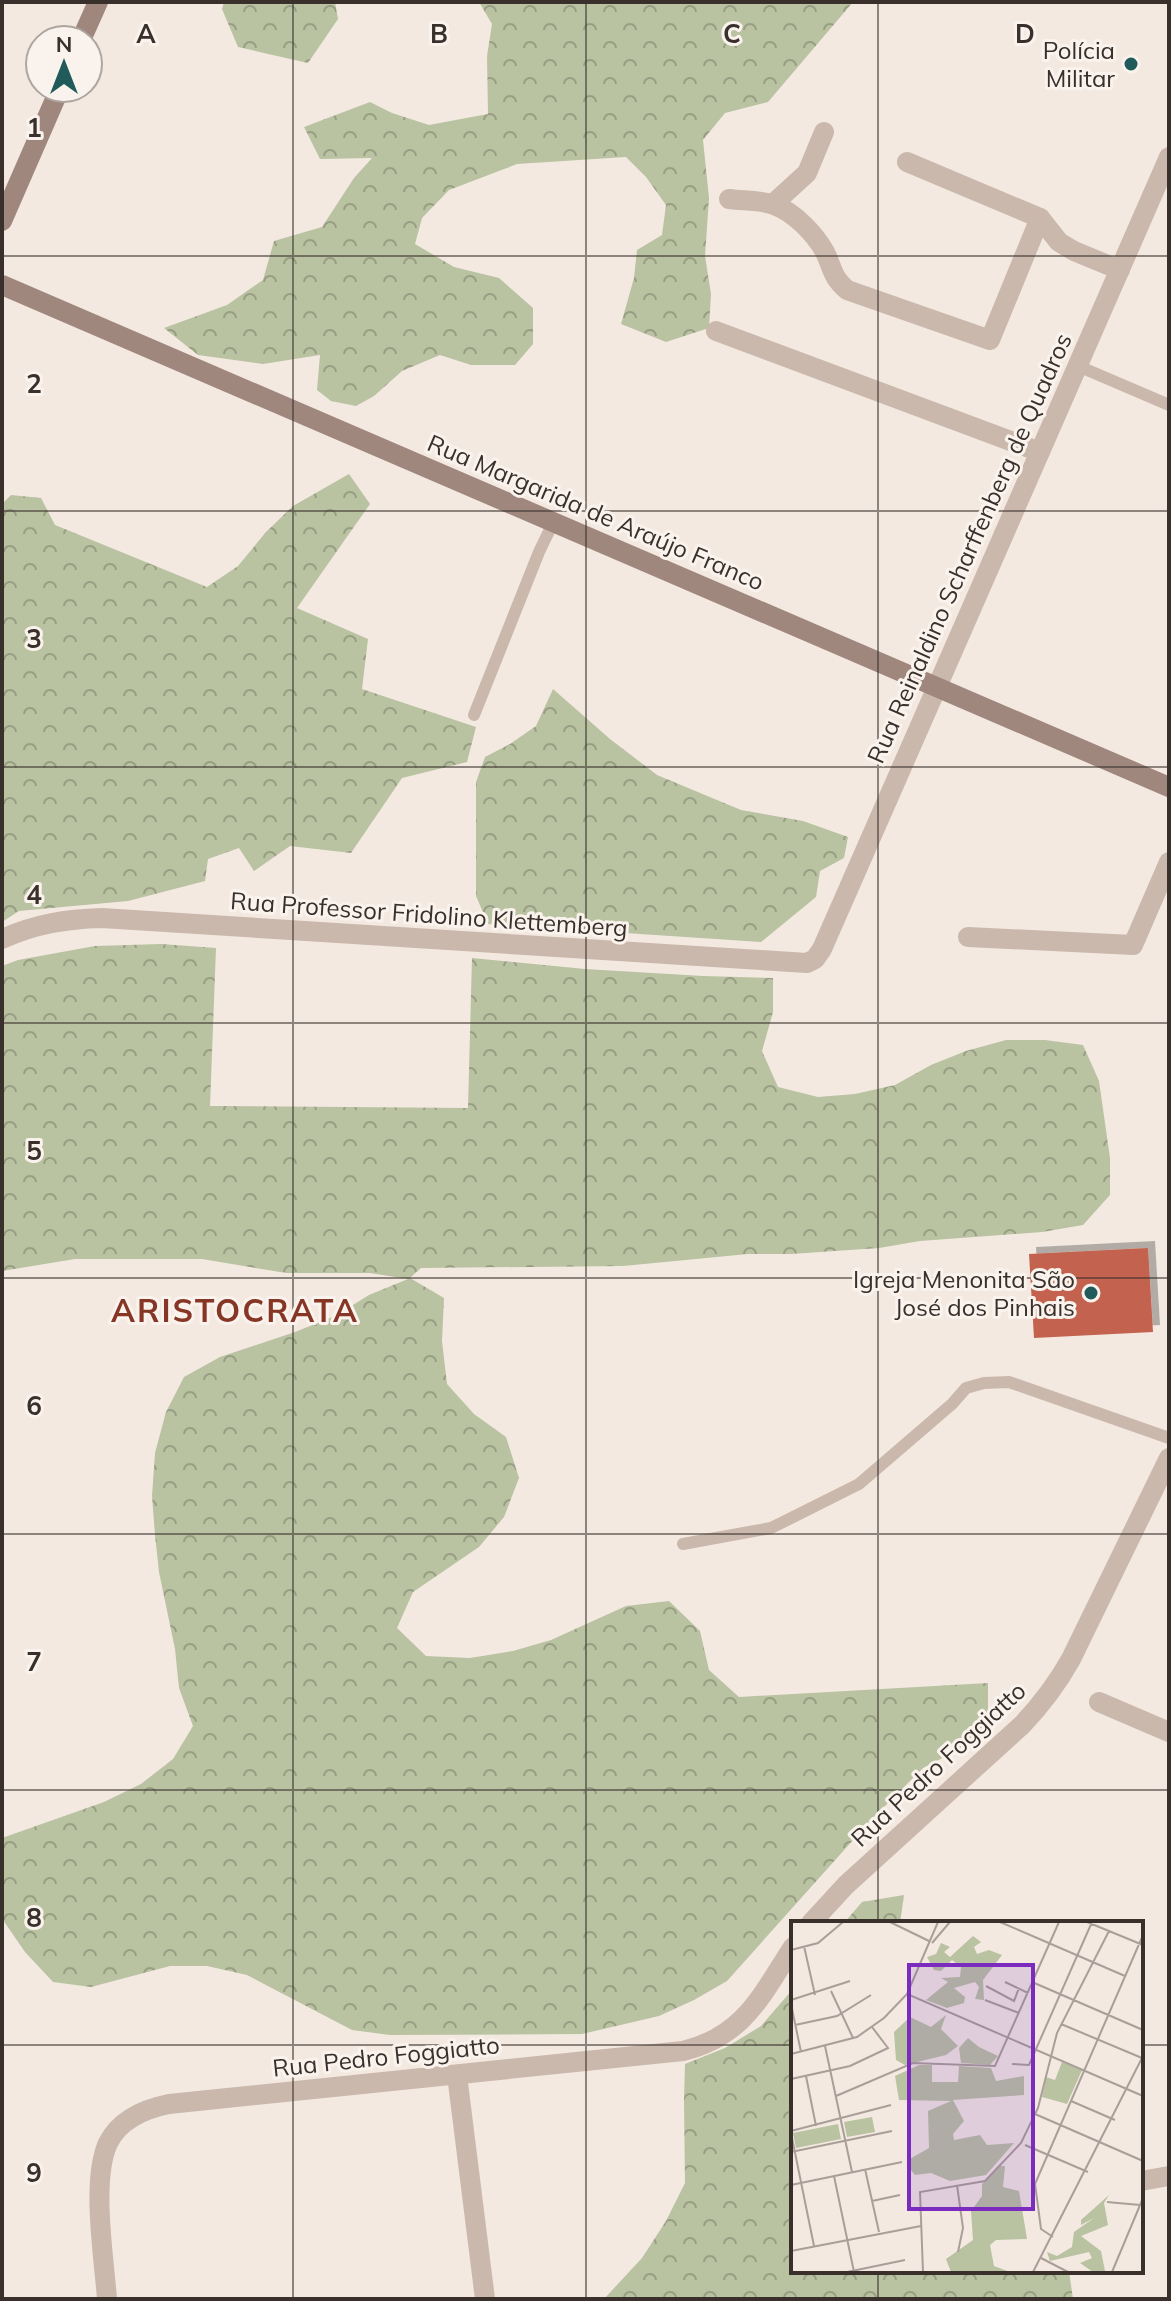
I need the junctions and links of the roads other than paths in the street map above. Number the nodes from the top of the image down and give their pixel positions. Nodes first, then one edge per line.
1 (98, 2) edge
2 (88, 24) edge
3 (53, 104) edge
4 (824, 132) dead end
5 (907, 162) dead end
6 (1168, 163) edge
7 (729, 199) dead end
8 (773, 204) junction
9 (1040, 218) junction
10 (2, 221) edge
11 (1120, 270) junction
12 (2, 285) edge
13 (716, 331) dead end
14 (1078, 366) junction
15 (1169, 405) edge
16 (1040, 452) junction
17 (553, 523) junction
18 (937, 687) junction
19 (474, 715) dead end
20 (1169, 787) edge
21 (1169, 862) edge
22 (968, 937) dead end
23 (2, 939) edge
24 (815, 959) joint
25 (1169, 1438) edge
26 (1169, 1458) edge
27 (683, 1544) dead end
28 (1099, 1702) dead end
29 (1169, 1732) edge
30 (813, 1921) edge
31 (791, 1950) edge
32 (457, 2075) junction
33 (1169, 2176) edge
34 (1143, 2181) edge
35 (107, 2299) edge
36 (485, 2299) edge

1 - 2 main road
3 - 10 main road
4 - 8 street
5 - 9 street
6 - 11 street, Rua Reinaldino Scharffenberg de Quadros
7 - 8 street
8 - 9 street
9 - 11 street
11 - 14 street, Rua Reinaldino Scharffenberg de Quadros
12 - 17 main road, Rua Margarida de Araújo Franco
13 - 16 street
14 - 15 lane
14 - 16 street, Rua Reinaldino Scharffenberg de Quadros
16 - 18 street, Rua Reinaldino Scharffenberg de Quadros
17 - 18 main road, Rua Margarida de Araújo Franco
17 - 19 lane
18 - 20 main road, Rua Margarida de Araújo Franco
18 - 24 street, Rua Reinaldino Scharffenberg de Quadros
21 - 22 street
23 - 24 street, Rua Professor Fridolino Klettemberg
25 - 27 lane
26 - 30 street, Rua Pedro Foggiatto
28 - 29 street
31 - 32 street, Rua Pedro Foggiatto
32 - 35 street, Rua Pedro Foggiatto
32 - 36 street
33 - 34 street

